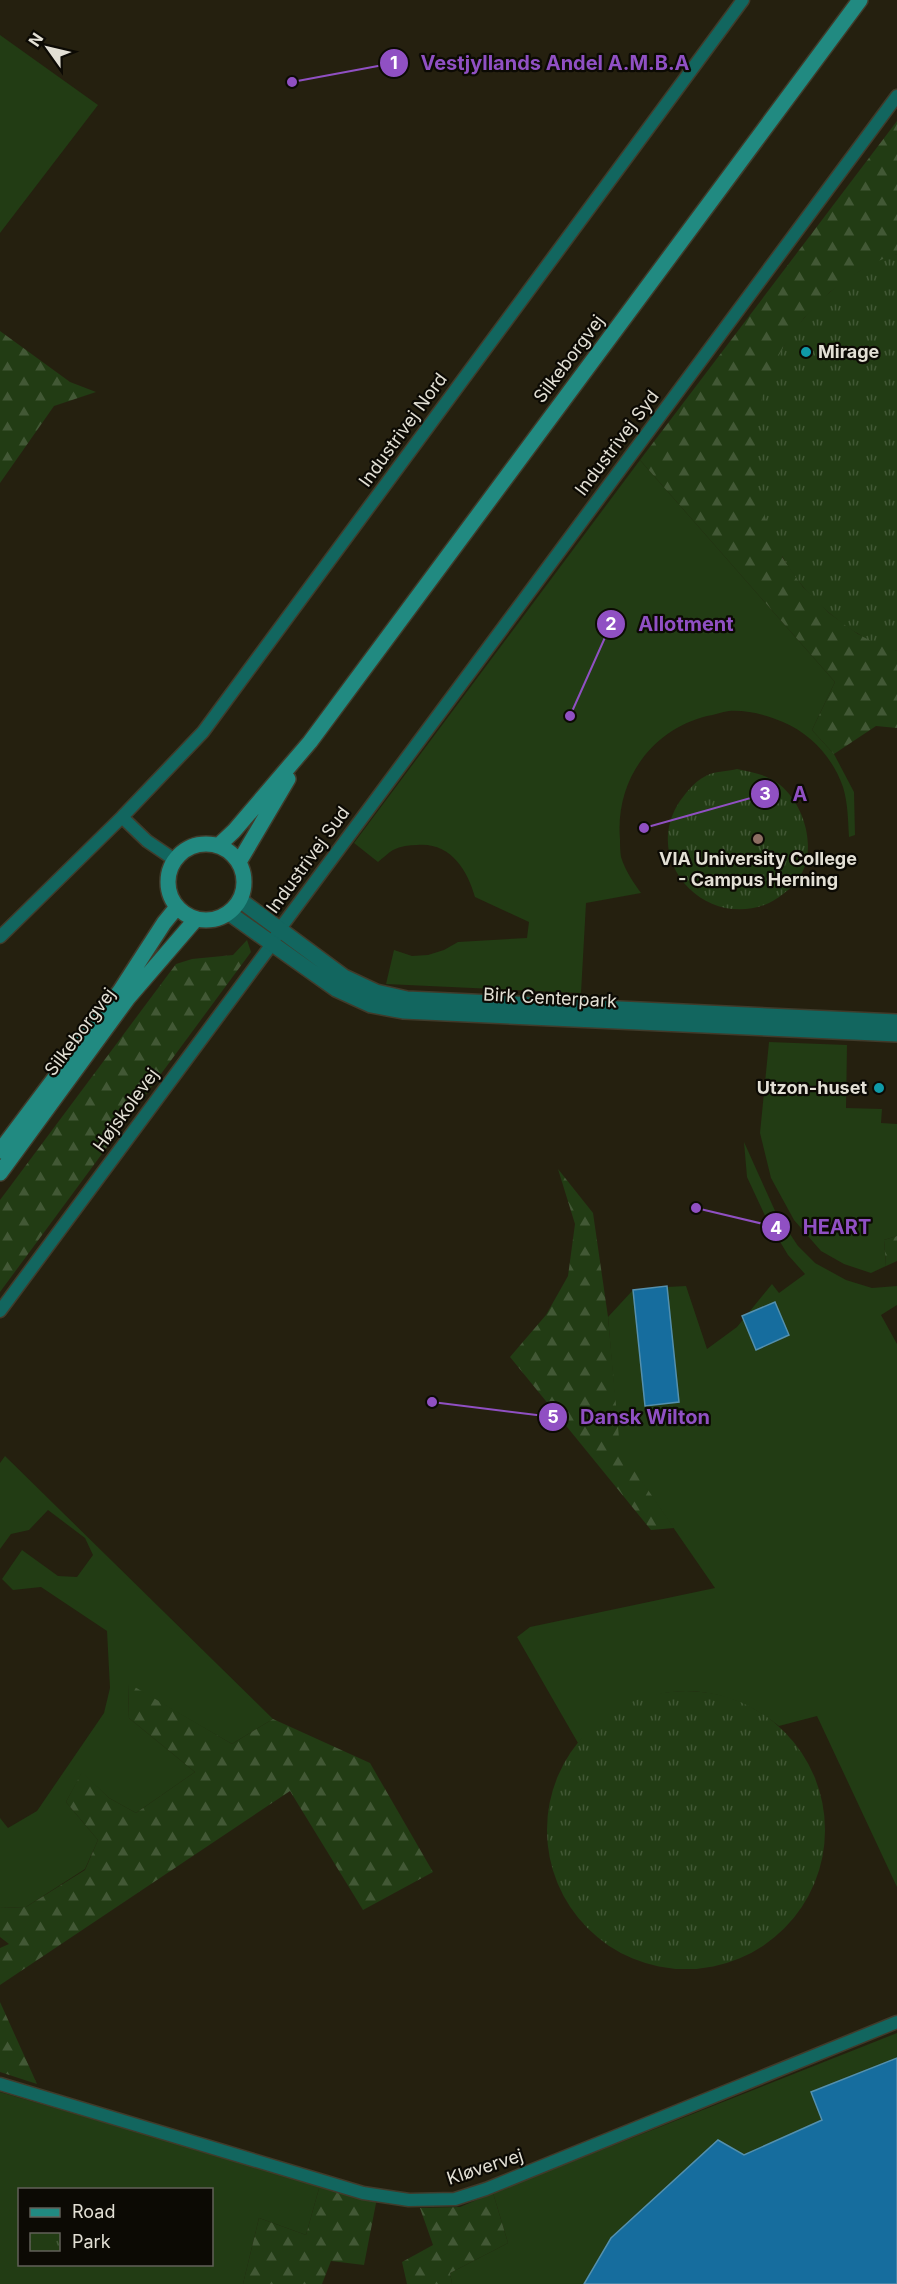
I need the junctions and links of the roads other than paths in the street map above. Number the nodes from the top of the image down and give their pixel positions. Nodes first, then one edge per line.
1 (743, 0) edge
2 (860, 0) edge
3 (897, 96) edge
4 (310, 742) junction
5 (366, 812) joint
6 (122, 817) junction
7 (218, 846) junction
8 (176, 860) junction
9 (240, 862) junction
10 (240, 900) junction
11 (177, 907) junction
12 (230, 913) junction
13 (196, 919) junction
14 (0, 937) edge
15 (276, 937) junction
16 (763, 1022) junction
17 (897, 1022) edge
18 (897, 1034) edge
19 (0, 1151) edge
20 (0, 1173) edge
21 (0, 1311) edge
22 (897, 2022) edge
23 (0, 2084) edge

1 - 6 street, Industrivej Nord
2 - 4 main road, Silkeborgvej
3 - 5 street, Industrivej Syd
4 - 7 main road, Silkeborgvej
4 - 9 main road, Silkeborgvej
5 - 15 street, Industrivej Sud
6 - 8 street
6 - 14 street, Industrivej Nord
7 - 8 main road
7 - 9 main road
8 - 11 main road
9 - 10 main road
10 - 12 main road
10 - 15 street, Birk Centerpark
11 - 13 main road
11 - 19 main road, Silkeborgvej
12 - 13 main road
12 - 15 street, Birk Centerpark
13 - 20 main road, Silkeborgvej
15 - 16 street, Birk Centerpark
15 - 21 street, Højskolevej
16 - 17 street, Birk Centerpark
16 - 18 street, Birk Centerpark
22 - 23 street, Kløvervej

